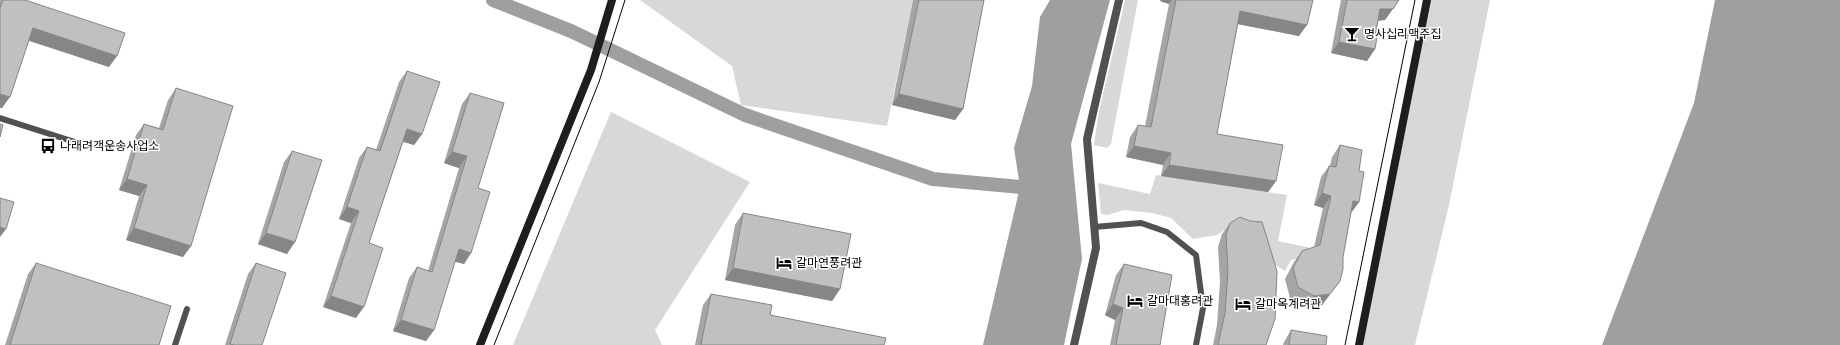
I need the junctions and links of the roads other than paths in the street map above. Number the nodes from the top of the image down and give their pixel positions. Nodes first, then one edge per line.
1 (612, 0) edge
2 (1119, 0) edge
3 (1427, 0) edge
4 (0, 118) edge
5 (78, 143) dead end
6 (1094, 227) junction
7 (188, 309) dead end
8 (175, 345) edge
9 (480, 345) edge
10 (1074, 345) edge
11 (1196, 345) edge
12 (1359, 345) edge

1 - 9 street
2 - 6 street
3 - 12 street
4 - 5 lane
6 - 10 street
6 - 11 lane
7 - 8 lane

